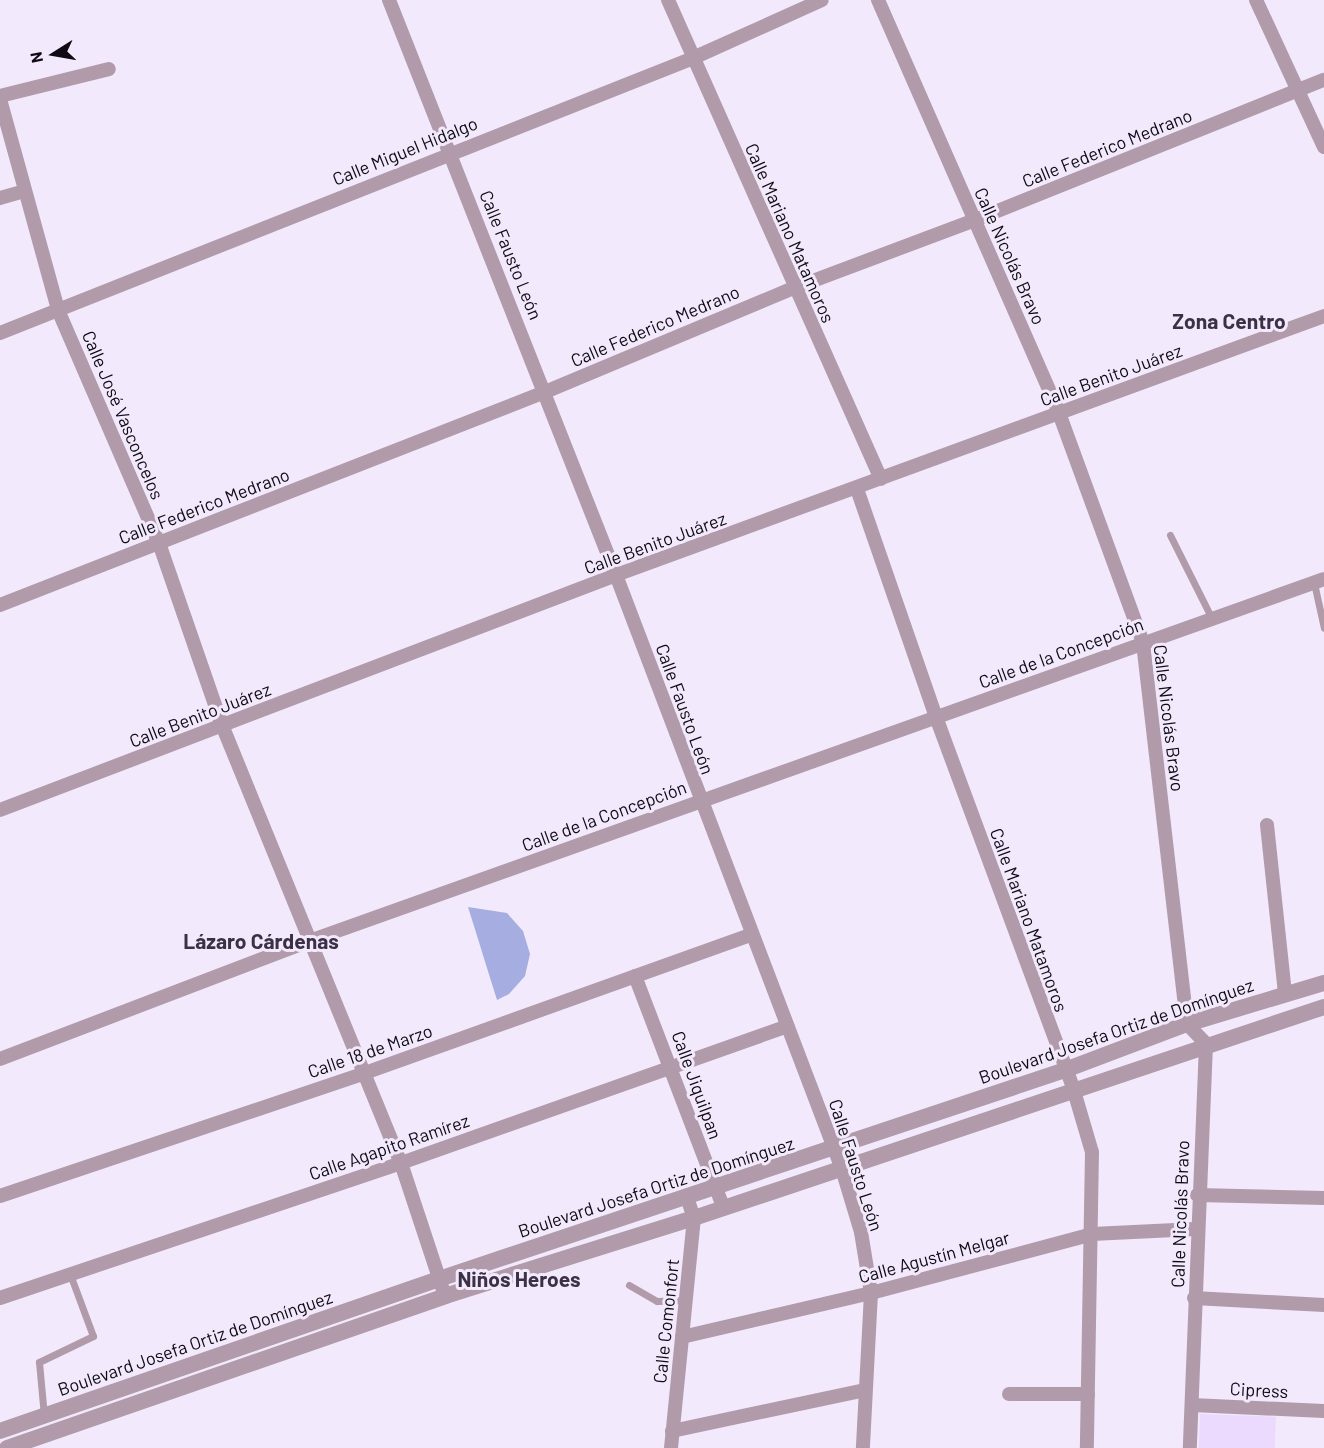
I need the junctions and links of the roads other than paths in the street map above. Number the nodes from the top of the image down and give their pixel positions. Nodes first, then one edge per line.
1 (389, 0) edge
2 (668, 0) edge
3 (822, 0) edge
4 (878, 0) edge
5 (1256, 0) edge
6 (693, 58) junction
7 (109, 69) dead end
8 (1324, 80) edge
9 (1299, 90) junction
10 (0, 98) edge
11 (1324, 147) edge
12 (450, 151) junction
13 (24, 191) junction
14 (0, 198) edge
15 (975, 220) junction
16 (794, 288) junction
17 (58, 310) junction
18 (1324, 316) edge
19 (0, 333) edge
20 (545, 392) junction
21 (1059, 413) junction
22 (881, 479) junction
23 (857, 489) junction
24 (1170, 535) dead end
25 (159, 543) junction
26 (616, 575) junction
27 (1319, 581) edge
28 (0, 605) edge
29 (1212, 619) junction
30 (1324, 628) edge
31 (1143, 643) junction
32 (936, 717) junction
33 (222, 726) junction
34 (700, 801) junction
35 (0, 810) edge
36 (1267, 825) dead end
37 (750, 935) junction
38 (312, 940) junction
39 (635, 976) junction
40 (1324, 983) edge
41 (1285, 994) junction
42 (1324, 1007) edge
43 (1187, 1024) junction
44 (788, 1026) junction
45 (1206, 1044) junction
46 (0, 1059) edge
47 (672, 1068) junction
48 (1065, 1070) junction
49 (362, 1074) junction
50 (1074, 1091) junction
51 (834, 1149) junction
52 (401, 1163) junction
53 (842, 1169) junction
54 (715, 1188) junction
55 (1197, 1195) junction
56 (0, 1196) edge
57 (687, 1198) junction
58 (1324, 1198) edge
59 (723, 1207) junction
60 (694, 1218) junction
61 (1196, 1229) junction
62 (1092, 1234) junction
63 (70, 1274) junction
64 (439, 1279) junction
65 (629, 1285) dead end
66 (871, 1293) junction
67 (445, 1296) junction
68 (0, 1298) edge
69 (1194, 1298) junction
70 (686, 1300) junction
71 (1324, 1305) edge
72 (682, 1337) junction
73 (865, 1390) junction
74 (1009, 1394) dead end
75 (1088, 1394) junction
76 (1192, 1405) junction
77 (1324, 1411) edge
78 (44, 1416) junction
79 (0, 1431) edge
80 (672, 1431) junction
81 (8, 1448) edge
82 (671, 1448) edge
83 (863, 1448) edge
84 (1087, 1448) edge
85 (1190, 1448) edge

1 - 12 street, Calle Fausto León
2 - 6 street, Calle Mariano Matamoros
3 - 6 street, Calle Miguel Hidalgo
4 - 15 street, Calle Nicolás Bravo
5 - 9 street
6 - 12 street, Calle Miguel Hidalgo
6 - 16 street, Calle Mariano Matamoros
7 - 10 street
8 - 9 street, Calle Federico Medrano
9 - 11 street
9 - 15 street, Calle Federico Medrano
10 - 13 street, Calle José Vasconcelos
12 - 17 street, Calle Miguel Hidalgo
12 - 20 street, Calle Fausto León
13 - 14 street
13 - 17 street, Calle José Vasconcelos
15 - 16 street, Calle Federico Medrano
15 - 21 street, Calle Nicolás Bravo
16 - 20 street, Calle Federico Medrano
16 - 22 street, Calle Mariano Matamoros
17 - 19 street, Calle Miguel Hidalgo
17 - 25 street, Calle José Vasconcelos
18 - 21 street, Calle Benito Juárez
20 - 25 street, Calle Federico Medrano
20 - 26 street, Calle Fausto León
21 - 22 street, Calle Benito Juárez
21 - 31 street, Calle Nicolás Bravo
22 - 23 street, Calle Benito Juárez
23 - 26 street, Calle Benito Juárez
23 - 32 street, Calle Mariano Matamoros
24 - 29 lane
25 - 28 street, Calle Federico Medrano
25 - 33 street, Calle José Vasconcelos
26 - 33 street, Calle Benito Juárez
26 - 34 street, Calle Fausto León
27 - 29 street, Calle de la Concepción
27 - 30 lane
29 - 31 street, Calle de la Concepción
31 - 32 street, Calle de la Concepción
31 - 43 street, Calle Nicolás Bravo
32 - 34 street, Calle de la Concepción
32 - 48 street, Calle Mariano Matamoros
33 - 35 street, Calle Benito Juárez
33 - 38 street, Calle José Vasconcelos
34 - 37 street, Calle Fausto León
34 - 38 street, Calle de la Concepción
36 - 41 street
37 - 39 street, Calle 18 de Marzo
37 - 44 street, Calle Fausto León
38 - 46 street, Calle de la Concepción
38 - 49 street, Calle José Vasconcelos
39 - 47 street, Calle Jiquilpan
39 - 49 street, Calle 18 de Marzo
40 - 41 street, Boulevard Josefa Ortiz de Domínguez
41 - 43 street, Boulevard Josefa Ortiz de Domínguez
42 - 45 street, Boulevard Josefa Ortiz de Domínguez
43 - 45 street
43 - 48 street, Boulevard Josefa Ortiz de Domínguez
44 - 47 street, Calle Agapito Ramírez
44 - 51 street, Calle Fausto León
45 - 50 street, Boulevard Josefa Ortiz de Domínguez
45 - 55 street, Calle Nicolás Bravo
47 - 52 street, Calle Agapito Ramírez
47 - 54 street, Calle Jiquilpan
48 - 50 street, Calle Mariano Matamoros
48 - 51 street, Boulevard Josefa Ortiz de Domínguez
49 - 52 street, Calle José Vasconcelos
49 - 56 street, Calle 18 de Marzo
50 - 53 street, Boulevard Josefa Ortiz de Domínguez
50 - 62 street, Calle Mariano Matamoros
51 - 53 street, Calle Fausto León
51 - 54 street, Boulevard Josefa Ortiz de Domínguez
52 - 63 street, Calle Agapito Ramírez
52 - 64 street, Calle José Vasconcelos
53 - 59 street, Boulevard Josefa Ortiz de Domínguez
53 - 66 street, Calle Fausto León
54 - 57 street, Boulevard Josefa Ortiz de Domínguez
54 - 59 street, Calle Jiquilpan
55 - 58 street
55 - 61 street, Calle Nicolás Bravo
57 - 60 street, Calle Comonfort
57 - 64 street, Boulevard Josefa Ortiz de Domínguez
59 - 60 street, Boulevard Josefa Ortiz de Domínguez
60 - 67 street, Boulevard Josefa Ortiz de Domínguez
60 - 70 street, Calle Comonfort
61 - 62 street, Calle Agustín Melgar
61 - 69 street, Calle Nicolás Bravo
62 - 66 street, Calle Agustín Melgar
62 - 75 street, Calle Mariano Matamoros
63 - 68 street, Calle Agapito Ramírez
63 - 78 lane
64 - 67 street, Calle José Vasconcelos
64 - 78 street, Boulevard Josefa Ortiz de Domínguez
65 - 70 lane
66 - 72 street, Calle Agustín Melgar
66 - 73 street, Calle Fausto León
67 - 81 street, Boulevard Josefa Ortiz de Domínguez
69 - 71 street
69 - 76 street, Calle Nicolás Bravo
70 - 72 street, Calle Comonfort
72 - 80 street, Calle Comonfort
73 - 80 street
73 - 83 street, Calle Fausto León
74 - 75 street
75 - 84 street, Calle Mariano Matamoros
76 - 77 street, Cipress
76 - 85 street, Calle Nicolás Bravo
78 - 79 street, Boulevard Josefa Ortiz de Domínguez
80 - 82 street, Calle Comonfort

